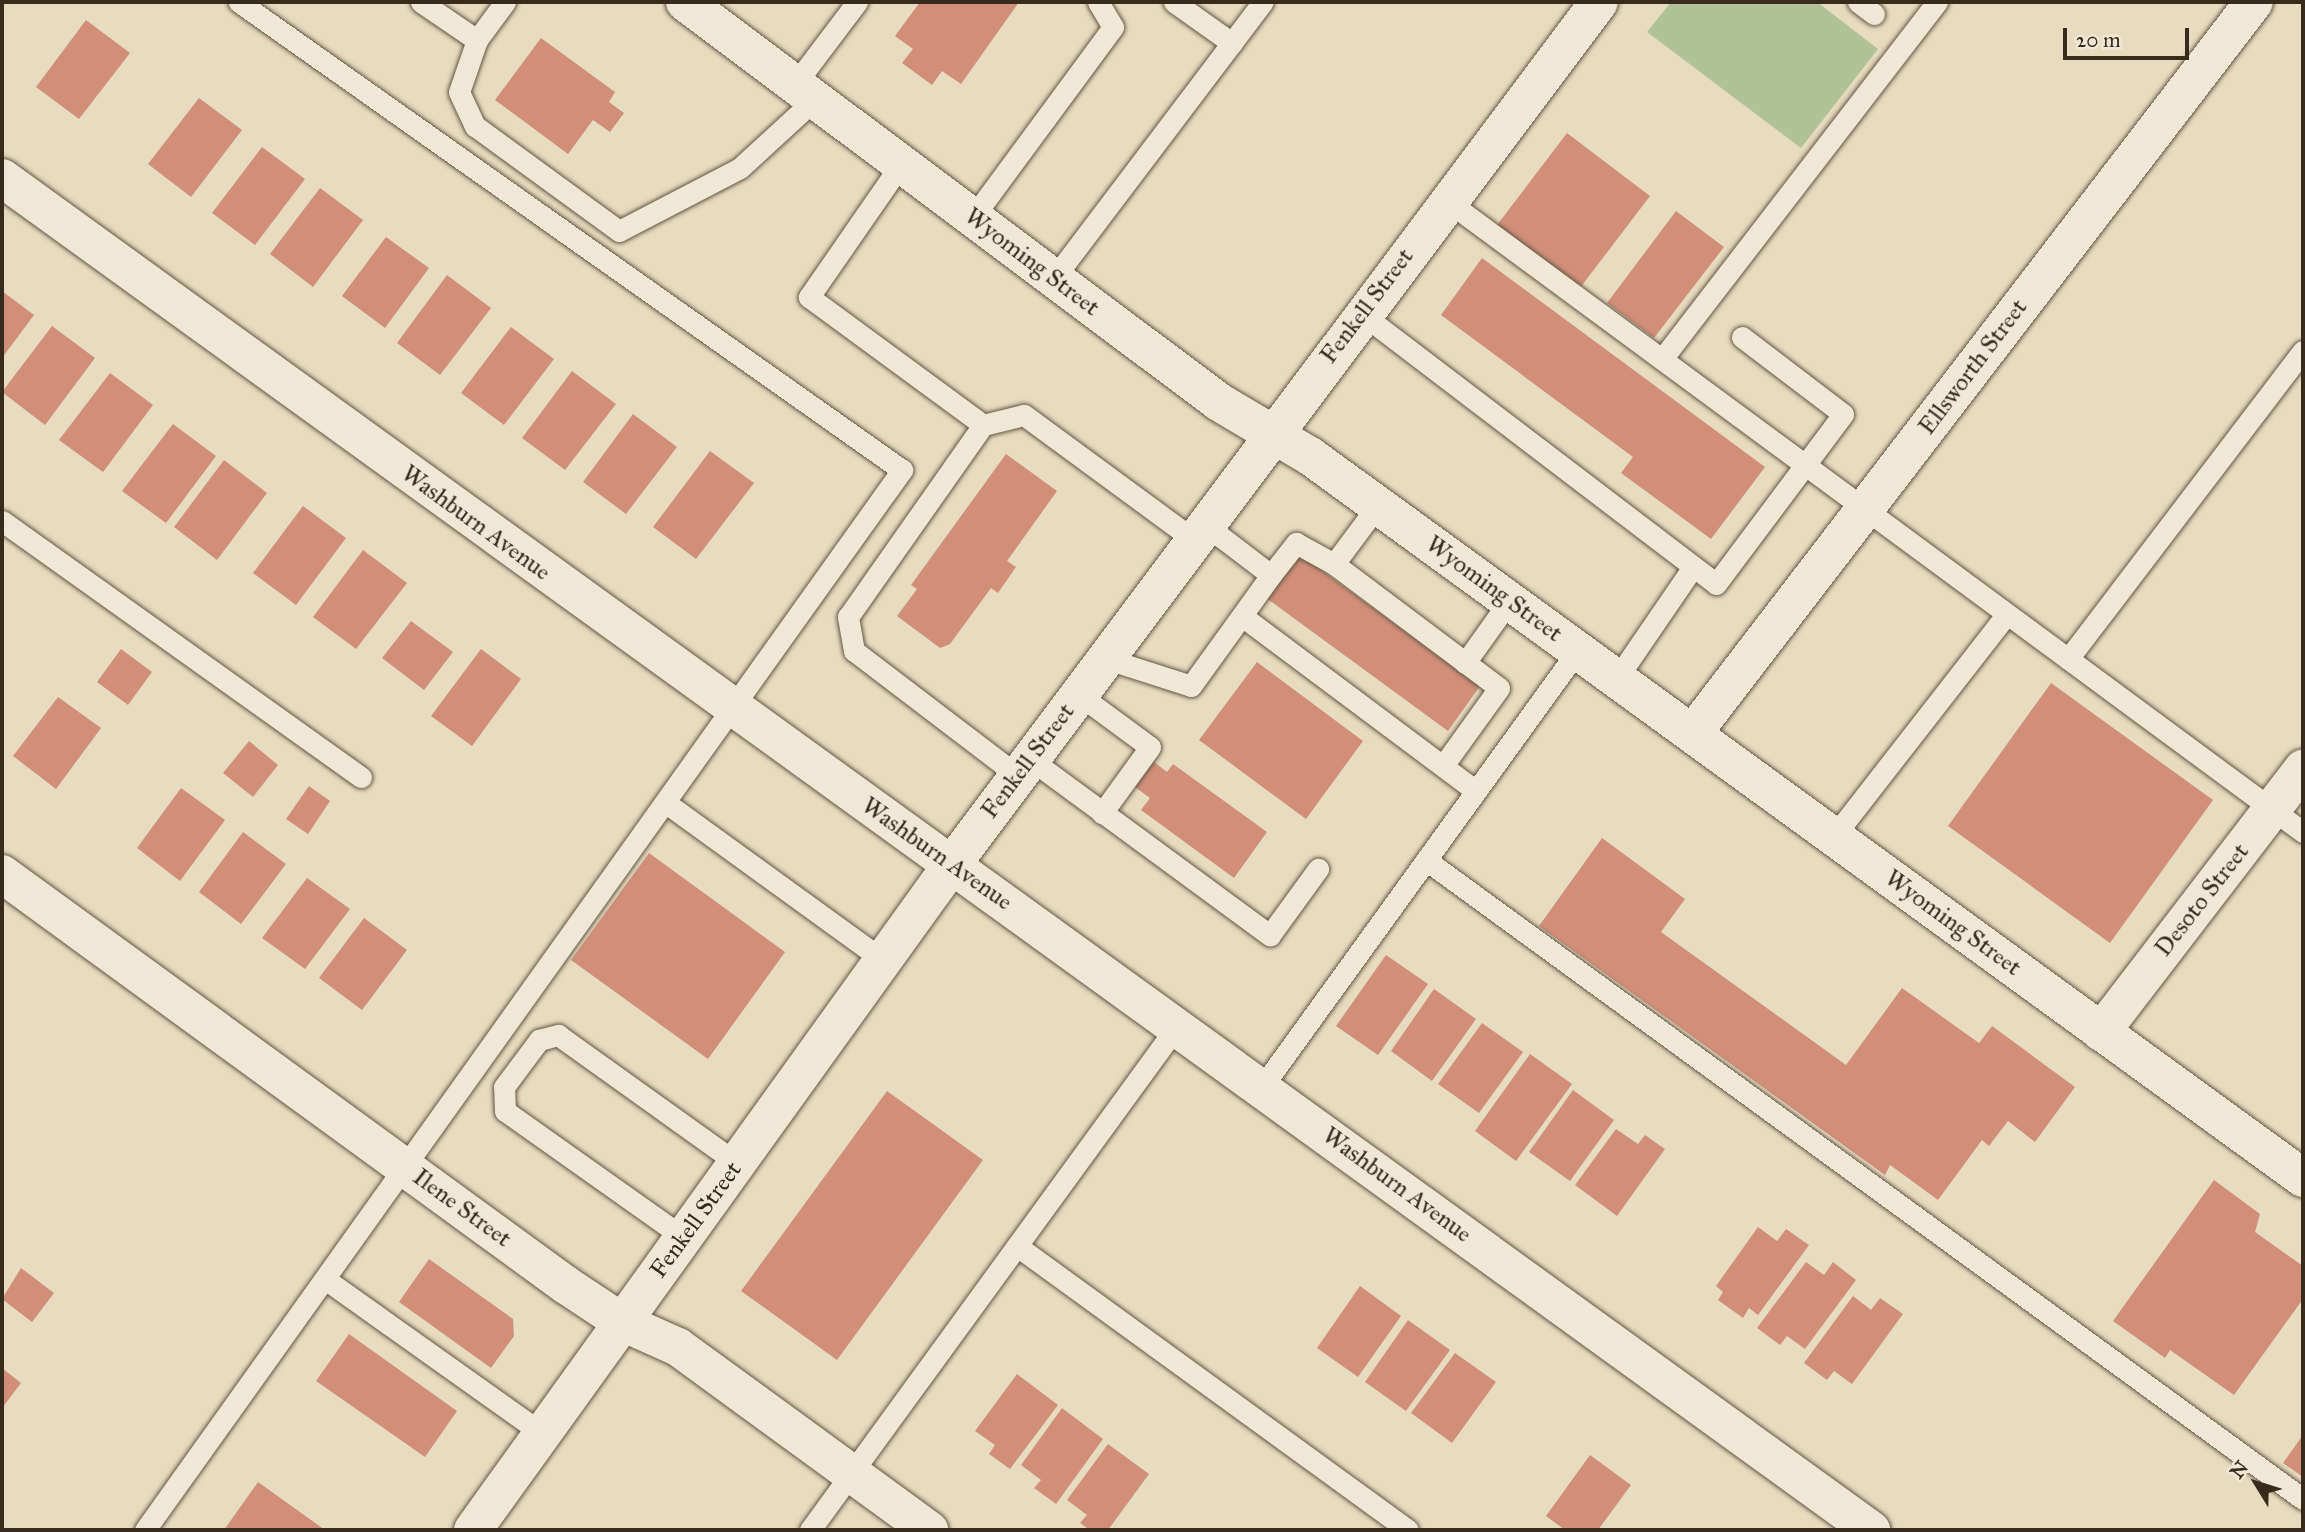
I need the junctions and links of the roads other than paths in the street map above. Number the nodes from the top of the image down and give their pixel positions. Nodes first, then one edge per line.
1 (239, 2) edge
2 (421, 2) edge
3 (505, 2) edge
4 (857, 2) edge
5 (1098, 2) edge
6 (1174, 2) edge
7 (1263, 2) edge
8 (1599, 2) edge
9 (1937, 2) edge
10 (2254, 2) edge
11 (689, 3) edge
12 (477, 40) junction
13 (1232, 43) junction
14 (805, 92) junction
15 (901, 164) junction
16 (2, 178) edge
17 (1446, 200) junction
18 (973, 217) junction
19 (1054, 278) junction
20 (1362, 314) junction
21 (1742, 337) dead end
22 (2303, 351) edge
23 (1662, 359) junction
24 (983, 425) junction
25 (1271, 434) junction
26 (1805, 465) junction
27 (1378, 505) junction
28 (1865, 509) junction
29 (2, 521) edge
30 (1199, 531) junction
31 (1334, 564) junction
32 (1693, 567) junction
33 (1271, 575) junction
34 (1510, 600) junction
35 (2007, 614) junction
36 (1242, 616) junction
37 (1578, 650) junction
38 (1104, 658) junction
39 (2068, 659) junction
40 (1465, 663) junction
41 (1616, 678) junction
42 (1079, 694) junction
43 (733, 709) junction
44 (1693, 733) junction
45 (1443, 766) junction
46 (1023, 767) junction
47 (2303, 769) edge
48 (361, 777) dead end
49 (1476, 791) junction
50 (666, 803) junction
51 (2272, 810) junction
52 (1102, 813) junction
53 (2303, 832) edge
54 (1834, 836) junction
55 (1426, 860) junction
56 (953, 863) junction
57 (1318, 869) dead end
58 (2, 874) edge
59 (883, 960) junction
60 (1177, 1026) junction
61 (2101, 1032) junction
62 (1262, 1087) junction
63 (737, 1163) junction
64 (405, 1168) junction
65 (2303, 1178) edge
66 (683, 1237) junction
67 (1017, 1246) junction
68 (326, 1279) junction
69 (622, 1322) junction
70 (542, 1433) junction
71 (852, 1473) junction
72 (2303, 1499) edge
73 (145, 1530) edge
74 (473, 1530) edge
75 (810, 1530) edge
76 (929, 1530) edge
77 (1409, 1530) edge
78 (1871, 1530) edge

1 - 43 lane
2 - 12 lane
3 - 12 lane
4 - 14 lane
5 - 18 lane
6 - 13 lane
7 - 13 lane
8 - 17 street, Fenkell Street
9 - 23 lane
10 - 28 street, Ellsworth Street
11 - 14 street, Wyoming Street
12 - 14 lane
13 - 19 lane
14 - 15 street, Wyoming Street
15 - 18 street, Wyoming Street
15 - 24 lane
16 - 43 street, Washburn Avenue
17 - 20 street, Fenkell Street
17 - 23 lane
18 - 19 street, Wyoming Street
19 - 25 street, Wyoming Street
20 - 25 street, Fenkell Street
20 - 32 lane
21 - 26 lane
22 - 39 lane
23 - 26 lane
24 - 30 lane
24 - 46 lane
25 - 27 street, Wyoming Street
25 - 30 street, Fenkell Street
26 - 28 lane
26 - 32 lane
27 - 31 lane
27 - 34 street, Wyoming Street
28 - 35 lane
28 - 44 street, Ellsworth Street
29 - 48 lane
30 - 33 lane
30 - 38 street, Fenkell Street
31 - 33 lane
31 - 40 lane
32 - 41 lane
33 - 36 lane
34 - 37 street, Wyoming Street
34 - 40 lane
35 - 39 lane
35 - 54 lane
36 - 38 lane
36 - 45 lane
37 - 41 street, Wyoming Street
37 - 49 lane
38 - 42 street, Fenkell Street
39 - 51 lane
40 - 45 lane
41 - 44 street, Wyoming Street
42 - 46 street, Fenkell Street
42 - 52 lane
43 - 50 lane
43 - 56 street, Washburn Avenue
44 - 54 street, Wyoming Street
45 - 49 lane
46 - 52 lane
46 - 56 street, Fenkell Street
47 - 51 street, Desoto Street
49 - 55 lane
50 - 59 lane
50 - 64 lane
51 - 53 lane
51 - 61 street, Desoto Street
52 - 57 lane
54 - 61 street, Wyoming Street
55 - 62 lane
55 - 72 lane
56 - 59 street, Fenkell Street
56 - 60 street, Washburn Avenue
58 - 64 street, Ilene Street
59 - 63 street, Fenkell Street
60 - 62 street, Washburn Avenue
60 - 67 lane
61 - 65 street, Wyoming Street
62 - 78 street, Washburn Avenue
63 - 66 street, Fenkell Street
63 - 66 lane
64 - 68 lane
64 - 69 street, Ilene Street
66 - 69 street, Fenkell Street
67 - 71 lane
67 - 77 lane
68 - 70 lane
68 - 73 lane
69 - 70 street, Fenkell Street
69 - 71 street, Ilene Street
70 - 74 street, Fenkell Street
71 - 75 lane
71 - 76 street, Ilene Street

